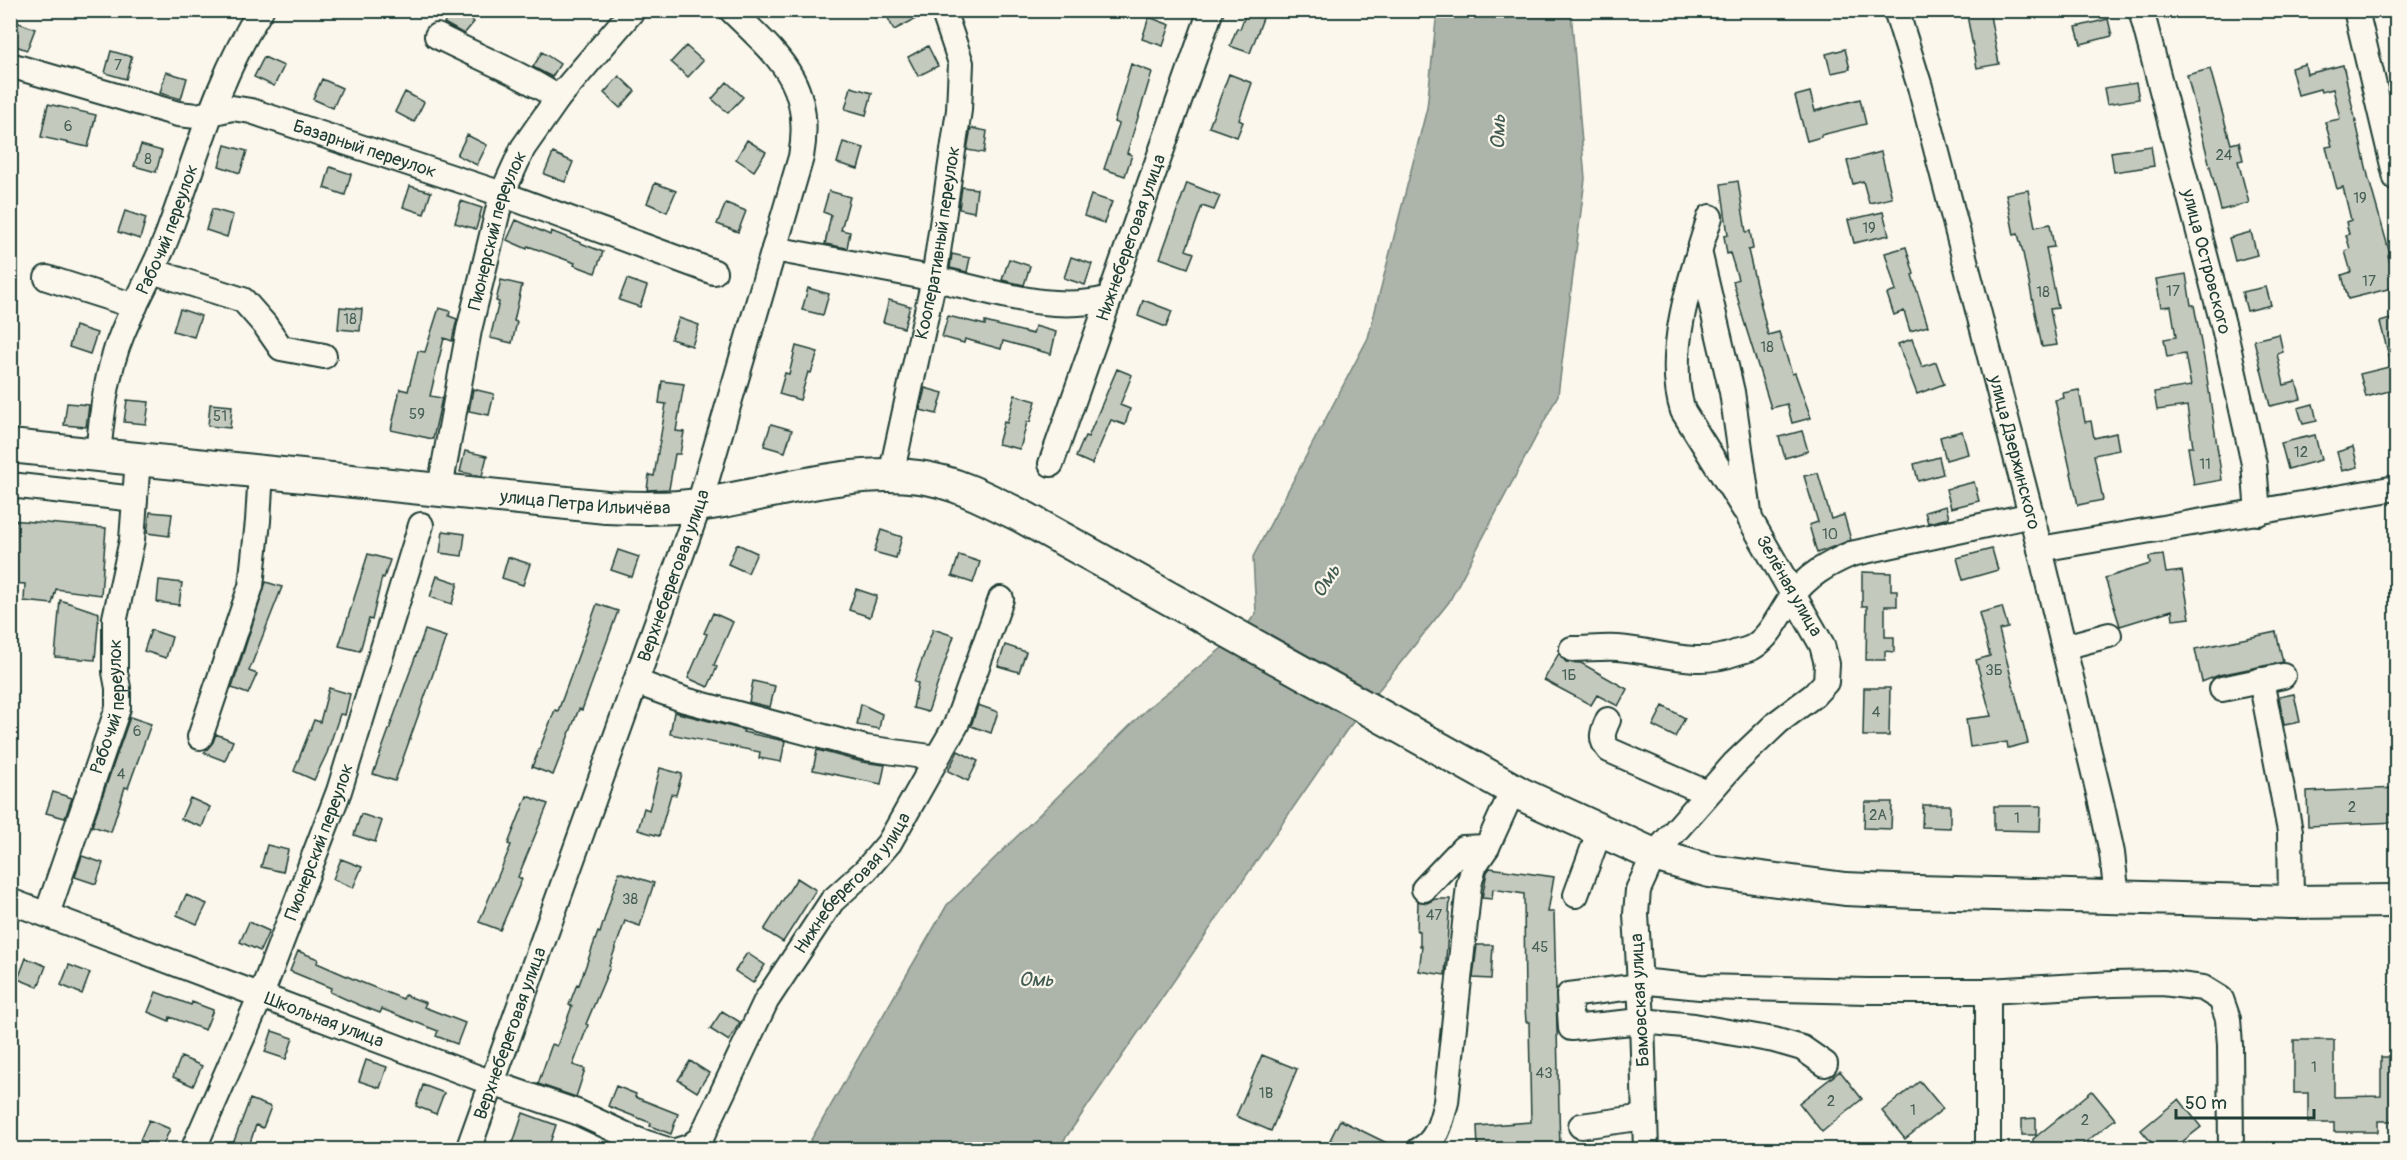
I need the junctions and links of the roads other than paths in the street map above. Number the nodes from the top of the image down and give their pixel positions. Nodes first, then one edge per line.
1 (261, 10) edge
2 (633, 10) edge
3 (731, 10) edge
4 (944, 10) edge
5 (1211, 10) edge
6 (1896, 10) edge
7 (2141, 10) edge
8 (2356, 10) edge
9 (437, 36) dead end
10 (10, 65) edge
11 (558, 98) junction
12 (210, 114) junction
13 (2397, 178) edge
14 (502, 194) junction
15 (1710, 217) dead end
16 (774, 249) junction
17 (1699, 251) junction
18 (153, 271) junction
19 (714, 272) dead end
20 (47, 278) dead end
21 (934, 279) junction
22 (1110, 297) junction
23 (135, 306) junction
24 (324, 356) dead end
25 (10, 446) edge
26 (98, 455) junction
27 (138, 458) junction
28 (1051, 464) dead end
29 (261, 471) junction
30 (891, 475) junction
31 (10, 485) edge
32 (440, 488) junction
33 (2397, 488) edge
34 (135, 499) junction
35 (699, 505) junction
36 (2258, 513) junction
37 (2032, 515) junction
38 (1750, 519) junction
39 (421, 525) dead end
40 (2040, 549) junction
41 (1793, 596) junction
42 (1001, 599) dead end
43 (2109, 635) dead end
44 (2064, 647) junction
45 (1572, 649) dead end
46 (636, 682) junction
47 (2222, 689) dead end
48 (1608, 720) dead end
49 (200, 737) dead end
50 (937, 758) junction
51 (1513, 790) junction
52 (1707, 793) junction
53 (1600, 830) junction
54 (1487, 847) junction
55 (1654, 855) junction
56 (1424, 889) dead end
57 (1576, 895) dead end
58 (2117, 898) junction
59 (2397, 901) edge
60 (10, 902) edge
61 (2291, 902) junction
62 (47, 914) junction
63 (1640, 984) junction
64 (1988, 991) junction
65 (261, 995) junction
66 (1642, 1021) junction
67 (1825, 1064) dead end
68 (492, 1083) junction
69 (1645, 1117) junction
70 (1581, 1126) dead end
71 (635, 1145) edge
72 (193, 1149) edge
73 (468, 1149) edge
74 (668, 1149) edge
75 (679, 1149) edge
76 (1419, 1149) edge
77 (1646, 1149) edge
78 (1988, 1149) edge
79 (2231, 1149) edge

1 - 12 street, Рабочий переулок
2 - 11 street, Пионерский переулок
3 - 16 street, Верхнебереговая улица
4 - 21 street, Кооперативный переулок
5 - 22 street, Нижнебереговая улица
6 - 37 street, улица Дзержинского
7 - 36 street, улица Островского
8 - 13 street
9 - 11 street
10 - 12 street, Базарный переулок
11 - 14 street, Пионерский переулок
12 - 14 street, Базарный переулок
12 - 18 street, Рабочий переулок
14 - 19 street, Базарный переулок
14 - 32 street, Пионерский переулок
15 - 17 street
16 - 21 street
16 - 35 street, Верхнебереговая улица
17 - 38 street, Зелёная улица
17 - 38 street
18 - 23 street, Рабочий переулок
18 - 24 street
20 - 23 street
21 - 22 street
21 - 30 street, Кооперативный переулок
22 - 28 street, Нижнебереговая улица
23 - 26 street, Рабочий переулок
25 - 26 main road, улица Петра Ильичёва
26 - 27 main road, улица Петра Ильичёва
27 - 29 main road, улица Петра Ильичёва
27 - 34 street, Рабочий переулок
29 - 32 main road, улица Петра Ильичёва
29 - 49 street
30 - 35 main road, улица Петра Ильичёва
30 - 51 main road, улица Петра Ильичёва
31 - 34 street
32 - 35 main road, улица Петра Ильичёва
33 - 36 street
34 - 62 street, Рабочий переулок
35 - 46 street, Верхнебереговая улица
36 - 40 street
37 - 40 street, улица Дзержинского
37 - 41 street
38 - 41 street, Зелёная улица
39 - 65 street, Пионерский переулок
40 - 44 street, улица Дзержинского
41 - 45 street
41 - 52 street, Зелёная улица
42 - 50 street, Нижнебереговая улица
43 - 44 street
44 - 58 street, улица Дзержинского
46 - 50 street
46 - 68 street, Верхнебереговая улица
47 - 61 street
48 - 52 street
50 - 75 street, Нижнебереговая улица
51 - 53 main road, улица Петра Ильичёва
51 - 54 street
52 - 55 street, Зелёная улица
53 - 55 main road, улица Петра Ильичёва
53 - 57 street
54 - 56 street
54 - 76 street
55 - 58 main road, улица Петра Ильичёва
55 - 63 street, Бамовская улица
58 - 61 main road, улица Петра Ильичёва
59 - 61 main road, улица Петра Ильичёва
60 - 62 street, Школьная улица
62 - 65 street, Школьная улица
63 - 64 street
63 - 66 street, Бамовская улица
63 - 66 street
64 - 78 street
64 - 79 street
65 - 68 street, Школьная улица
65 - 72 street, Пионерский переулок
66 - 67 street
66 - 69 street, Бамовская улица
68 - 71 street, Школьная улица
68 - 73 street, Верхнебереговая улица
69 - 70 street
69 - 77 street, Бамовская улица
71 - 74 street

